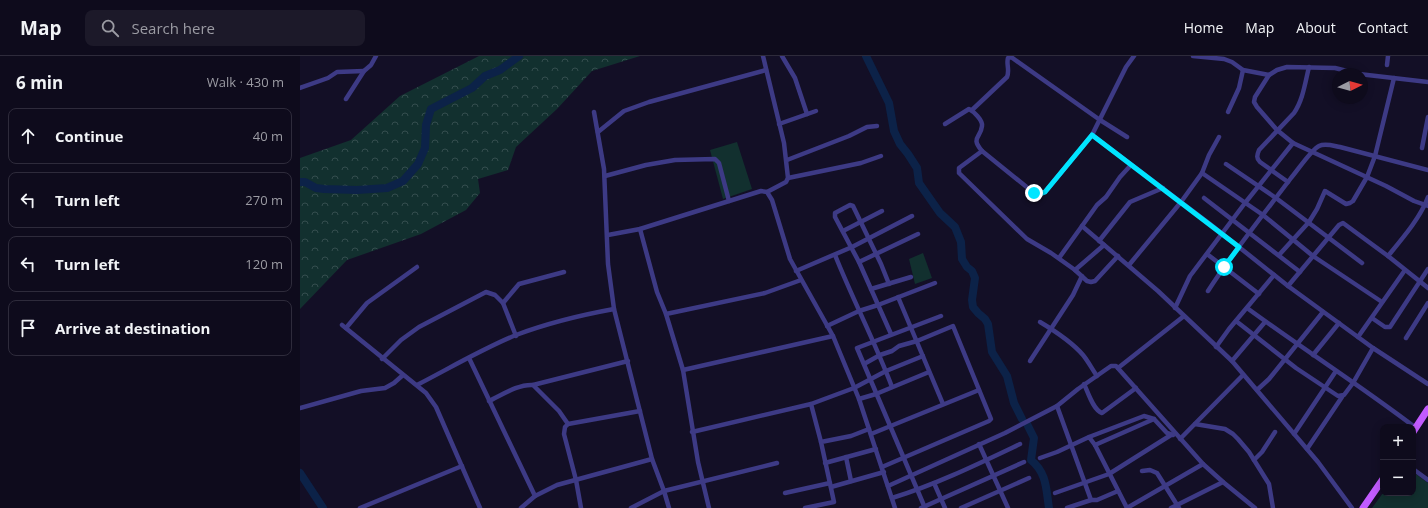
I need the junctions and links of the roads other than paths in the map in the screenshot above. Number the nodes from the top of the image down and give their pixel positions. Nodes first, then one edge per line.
1 (376, 56) edge
2 (762, 56) edge
3 (782, 56) edge
4 (1134, 56) edge
5 (1193, 56) edge
6 (1388, 56) edge
7 (1387, 65) dead end
8 (1309, 67) junction
9 (766, 70) junction
10 (1243, 70) junction
11 (364, 71) junction
12 (1269, 75) junction
13 (1394, 78) junction
14 (1428, 82) edge
15 (300, 88) edge
16 (346, 99) dead end
17 (972, 110) junction
18 (816, 111) dead end
19 (594, 112) dead end
20 (1228, 112) dead end
21 (807, 114) junction
22 (1428, 117) edge
23 (1100, 120) junction
24 (779, 124) junction
25 (945, 124) dead end
26 (877, 126) dead end
27 (1277, 130) junction
28 (598, 132) junction
29 (1092, 135) junction
30 (1219, 137) dead end
31 (1127, 138) dead end
32 (1293, 143) junction
33 (1422, 148) dead end
34 (982, 151) junction
35 (1312, 153) junction
36 (881, 156) dead end
37 (1375, 156) junction
38 (787, 160) junction
39 (1226, 164) dead end
40 (1131, 165) junction
41 (1272, 170) junction
42 (1428, 170) edge
43 (1202, 173) junction
44 (605, 176) junction
45 (1367, 177) junction
46 (788, 178) junction
47 (1288, 182) junction
48 (1258, 186) junction
49 (1163, 188) junction
50 (767, 192) junction
51 (1428, 197) edge
52 (1204, 198) dead end
53 (1276, 198) junction
54 (729, 201) junction
55 (1181, 202) junction
56 (1245, 203) junction
57 (1426, 205) edge
58 (882, 212) dead end
59 (1263, 215) junction
60 (912, 216) dead end
61 (1233, 220) junction
62 (860, 222) junction
63 (1309, 222) junction
64 (1082, 226) junction
65 (640, 229) junction
66 (843, 231) junction
67 (1250, 232) junction
68 (918, 234) dead end
69 (1222, 234) junction
70 (608, 235) junction
71 (1329, 238) junction
72 (1293, 239) junction
73 (869, 240) junction
74 (1099, 241) junction
75 (1104, 245) junction
76 (1239, 247) junction
77 (852, 248) junction
78 (876, 254) junction
79 (1207, 254) junction
80 (835, 255) junction
81 (1279, 255) junction
82 (1118, 256) junction
83 (1313, 256) junction
84 (1388, 256) junction
85 (1058, 258) junction
86 (859, 262) junction
87 (1362, 262) dead end
88 (1129, 265) junction
89 (417, 267) dead end
90 (1224, 267) junction
91 (1428, 269) edge
92 (1075, 270) junction
93 (1405, 270) junction
94 (796, 271) junction
95 (564, 272) dead end
96 (1300, 272) junction
97 (1274, 275) junction
98 (1082, 276) junction
99 (911, 277) dead end
100 (801, 280) junction
101 (1420, 282) junction
102 (889, 284) junction
103 (935, 284) dead end
104 (1288, 286) junction
105 (1428, 288) edge
106 (871, 289) junction
107 (1208, 291) dead end
108 (1258, 294) junction
109 (898, 297) junction
110 (1382, 302) junction
111 (503, 303) junction
112 (1428, 303) edge
113 (878, 306) junction
114 (1175, 308) junction
115 (1247, 308) junction
116 (614, 309) junction
117 (859, 311) junction
118 (1323, 312) junction
119 (666, 314) junction
120 (941, 316) dead end
121 (1184, 316) junction
122 (1372, 318) junction
123 (1236, 321) junction
124 (1040, 322) dead end
125 (1265, 322) junction
126 (1339, 323) junction
127 (827, 326) junction
128 (912, 327) junction
129 (1052, 329) junction
130 (891, 334) junction
131 (1254, 335) junction
132 (516, 336) junction
133 (833, 336) junction
134 (1358, 337) junction
135 (1406, 338) dead end
136 (917, 341) junction
137 (873, 342) junction
138 (1297, 344) junction
139 (1216, 347) junction
140 (1373, 348) junction
141 (880, 355) junction
142 (923, 356) junction
143 (1313, 356) junction
144 (382, 358) junction
145 (469, 358) junction
146 (1285, 359) junction
147 (628, 361) junction
148 (1030, 361) dead end
149 (1232, 361) junction
150 (864, 364) junction
151 (1118, 368) junction
152 (683, 370) junction
153 (886, 371) junction
154 (1336, 371) junction
155 (930, 372) junction
156 (403, 375) junction
157 (1244, 375) junction
158 (1097, 376) junction
159 (870, 380) junction
160 (1353, 383) junction
161 (1084, 384) junction
162 (1428, 384) edge
163 (417, 385) junction
164 (533, 385) junction
165 (892, 387) junction
166 (854, 388) junction
167 (1136, 388) junction
168 (1326, 388) junction
169 (980, 390) junction
170 (1256, 390) junction
171 (876, 394) junction
172 (1342, 396) junction
173 (859, 399) junction
174 (489, 401) junction
175 (811, 404) junction
176 (943, 404) junction
177 (1057, 406) junction
178 (300, 408) edge
179 (1428, 409) edge
180 (640, 411) junction
181 (1154, 419) junction
182 (568, 424) junction
183 (1195, 424) junction
184 (1407, 424) edge
185 (890, 426) junction
186 (1416, 427) edge
187 (692, 432) junction
188 (870, 432) junction
189 (1275, 432) dead end
190 (1294, 434) junction
191 (1171, 435) junction
192 (1089, 437) junction
193 (1179, 438) junction
194 (821, 442) junction
195 (979, 444) junction
196 (1020, 444) dead end
197 (1072, 445) junction
198 (1095, 445) junction
199 (876, 448) junction
200 (1307, 449) junction
201 (846, 458) junction
202 (903, 458) junction
203 (1040, 458) dead end
204 (652, 459) junction
205 (986, 460) junction
206 (1254, 460) junction
207 (1024, 462) dead end
208 (777, 463) dead end
209 (825, 464) junction
210 (1202, 464) junction
211 (462, 466) junction
212 (882, 467) junction
213 (1416, 471) edge
214 (884, 472) junction
215 (1142, 472) dead end
216 (1109, 474) junction
217 (911, 475) junction
218 (994, 476) junction
219 (1029, 478) dead end
220 (576, 480) junction
221 (1428, 480) edge
222 (851, 481) junction
223 (704, 482) junction
224 (1223, 482) junction
225 (1380, 482) edge
226 (934, 483) junction
227 (1084, 483) junction
228 (831, 485) junction
229 (888, 486) junction
230 (1166, 486) junction
231 (917, 490) junction
232 (1001, 490) junction
233 (1118, 490) junction
234 (664, 491) junction
235 (785, 493) dead end
236 (1055, 493) dead end
237 (535, 496) junction
238 (892, 498) junction
239 (941, 499) junction
240 (1091, 500) junction
241 (834, 502) junction
242 (1178, 506) edge
243 (360, 508) edge
244 (480, 508) edge
245 (521, 508) edge
246 (581, 508) edge
247 (631, 508) edge
248 (669, 508) edge
249 (709, 508) edge
250 (808, 508) edge
251 (835, 508) edge
252 (895, 508) edge
253 (923, 508) edge
254 (945, 508) edge
255 (961, 508) edge
256 (1007, 508) edge
257 (1067, 508) edge
258 (1127, 508) edge
259 (1171, 508) edge
260 (1255, 508) edge
261 (1273, 508) edge
262 (1352, 508) edge
263 (1363, 508) edge

1 - 11 street
2 - 9 street
3 - 21 street
4 - 23 street
5 - 10 street
6 - 7 street
8 - 12 street
8 - 13 street
8 - 27 street
9 - 24 street
9 - 28 street
10 - 12 street
10 - 20 street
11 - 15 street
11 - 16 street
12 - 27 street
13 - 14 street
13 - 37 street
17 - 23 street
17 - 25 street
17 - 34 street
18 - 21 street
19 - 28 street
21 - 24 street
22 - 33 street
23 - 29 street
23 - 31 street
24 - 38 street
26 - 38 street
27 - 32 street
27 - 41 street
28 - 44 street
29 - 34 street
29 - 40 street
30 - 43 street
32 - 35 street
32 - 41 street
34 - 85 street
35 - 37 street
35 - 45 street
35 - 47 street
36 - 46 street
37 - 42 street
37 - 45 street
38 - 46 street
39 - 48 street
40 - 49 street
40 - 64 street
41 - 47 street
41 - 48 street
43 - 55 street
43 - 56 street
44 - 54 street
44 - 70 street
45 - 57 street
45 - 63 street
46 - 50 street
47 - 53 street
48 - 53 street
48 - 56 street
49 - 55 street
49 - 74 street
50 - 54 street
50 - 94 street
51 - 57 street
52 - 61 street
53 - 59 street
53 - 63 street
54 - 65 street
55 - 69 street
55 - 88 street
56 - 59 street
56 - 61 street
57 - 84 street
58 - 62 street
59 - 67 street
59 - 72 street
60 - 73 street
61 - 67 street
61 - 69 street
62 - 66 street
62 - 66 street
62 - 73 street
63 - 71 street
63 - 72 street
64 - 74 street
64 - 85 street
65 - 70 street
65 - 119 street
66 - 77 street
67 - 76 street
67 - 81 street
68 - 78 street
69 - 76 street
69 - 79 street
70 - 116 street
71 - 83 street
71 - 84 street
71 - 87 street
72 - 81 street
72 - 83 street
73 - 77 street
73 - 78 street
74 - 75 street
75 - 82 street
75 - 92 street
76 - 90 street
76 - 97 street
77 - 80 street
77 - 86 street
78 - 86 street
78 - 102 street
79 - 90 street
79 - 114 street
80 - 94 street
80 - 117 street
81 - 96 street
82 - 88 street
82 - 98 street
83 - 96 street
83 - 110 street
84 - 93 street
85 - 92 street
86 - 106 street
88 - 114 street
89 - 144 street
90 - 107 street
90 - 108 street
91 - 101 street
92 - 98 street
93 - 101 street
93 - 110 street
94 - 100 street
95 - 111 street
96 - 104 street
97 - 104 street
97 - 108 street
98 - 129 street
99 - 102 street
100 - 119 street
100 - 127 street
101 - 105 street
101 - 122 street
102 - 106 street
103 - 109 street
104 - 118 street
106 - 113 street
108 - 115 street
109 - 113 street
109 - 128 street
110 - 122 street
111 - 132 street
111 - 144 street
112 - 135 street
113 - 117 street
113 - 130 street
114 - 121 street
115 - 123 street
115 - 125 street
116 - 132 street
116 - 147 street
117 - 127 street
117 - 137 street
118 - 126 street
118 - 138 street
119 - 152 street
120 - 128 street
121 - 139 street
121 - 151 street
122 - 134 street
123 - 131 street
123 - 139 street
124 - 129 street
125 - 131 street
125 - 138 street
126 - 134 street
126 - 143 street
127 - 133 street
128 - 130 street
128 - 136 street
129 - 148 street
129 - 158 street
130 - 137 street
131 - 146 street
131 - 149 street
132 - 145 street
133 - 152 street
133 - 166 street
134 - 140 street
136 - 141 street
136 - 142 street
136 - 169 street
137 - 141 street
137 - 150 street
138 - 143 street
138 - 146 street
139 - 149 street
140 - 160 street
140 - 162 street
141 - 150 street
141 - 153 street
142 - 153 street
142 - 155 street
143 - 154 street
144 - 156 street
145 - 163 street
145 - 174 street
146 - 168 street
146 - 170 street
147 - 164 street
147 - 180 street
149 - 157 street
150 - 159 street
151 - 158 street
151 - 167 street
152 - 187 street
153 - 159 street
153 - 165 street
154 - 160 street
154 - 168 street
155 - 165 street
155 - 176 street
156 - 163 street
156 - 178 street
157 - 170 street
157 - 183 street
158 - 161 street
159 - 166 street
159 - 171 street
160 - 172 street
160 - 184 street
161 - 167 street
161 - 177 street
163 - 211 street
164 - 174 street
164 - 182 street
165 - 171 street
166 - 173 street
166 - 175 street
167 - 193 street
168 - 172 street
168 - 190 street
169 - 176 street
169 - 202 street
170 - 190 street
171 - 173 street
171 - 185 street
172 - 200 street
173 - 188 street
174 - 237 street
175 - 187 street
175 - 194 street
176 - 185 street
177 - 195 street
177 - 197 street
179 - 186 main road
180 - 182 street
180 - 204 street
181 - 191 street
181 - 192 street
181 - 198 street
182 - 220 street
183 - 193 street
183 - 206 street
185 - 188 street
185 - 202 street
187 - 223 street
188 - 194 street
188 - 199 street
189 - 206 street
190 - 200 street
191 - 193 street
191 - 216 street
192 - 197 street
192 - 198 street
193 - 210 street
194 - 209 street
195 - 205 street
195 - 217 street
196 - 205 street
197 - 203 street
197 - 227 street
198 - 216 street
199 - 201 street
199 - 212 street
200 - 262 street
201 - 209 street
201 - 222 street
202 - 212 street
202 - 217 street
204 - 220 street
204 - 234 street
205 - 218 street
205 - 226 street
206 - 261 street
207 - 218 street
208 - 223 street
209 - 228 street
210 - 224 street
210 - 230 street
211 - 243 street
211 - 244 street
212 - 214 street
213 - 221 street
214 - 222 street
214 - 229 street
215 - 230 street
216 - 227 street
216 - 233 street
217 - 229 street
217 - 231 street
218 - 232 street
218 - 239 street
219 - 232 street
220 - 237 street
220 - 246 street
222 - 228 street
223 - 234 street
223 - 249 street
224 - 242 street
224 - 260 street
225 - 263 main road
226 - 231 street
226 - 239 street
227 - 236 street
227 - 240 street
228 - 235 street
228 - 241 street
229 - 238 street
230 - 242 street
230 - 258 street
231 - 238 street
231 - 253 street
232 - 255 street
232 - 256 street
233 - 240 street
233 - 258 street
234 - 247 street
234 - 248 street
237 - 245 street
238 - 252 street
239 - 253 street
239 - 254 street
240 - 257 street
241 - 250 street
241 - 251 street
242 - 259 street

